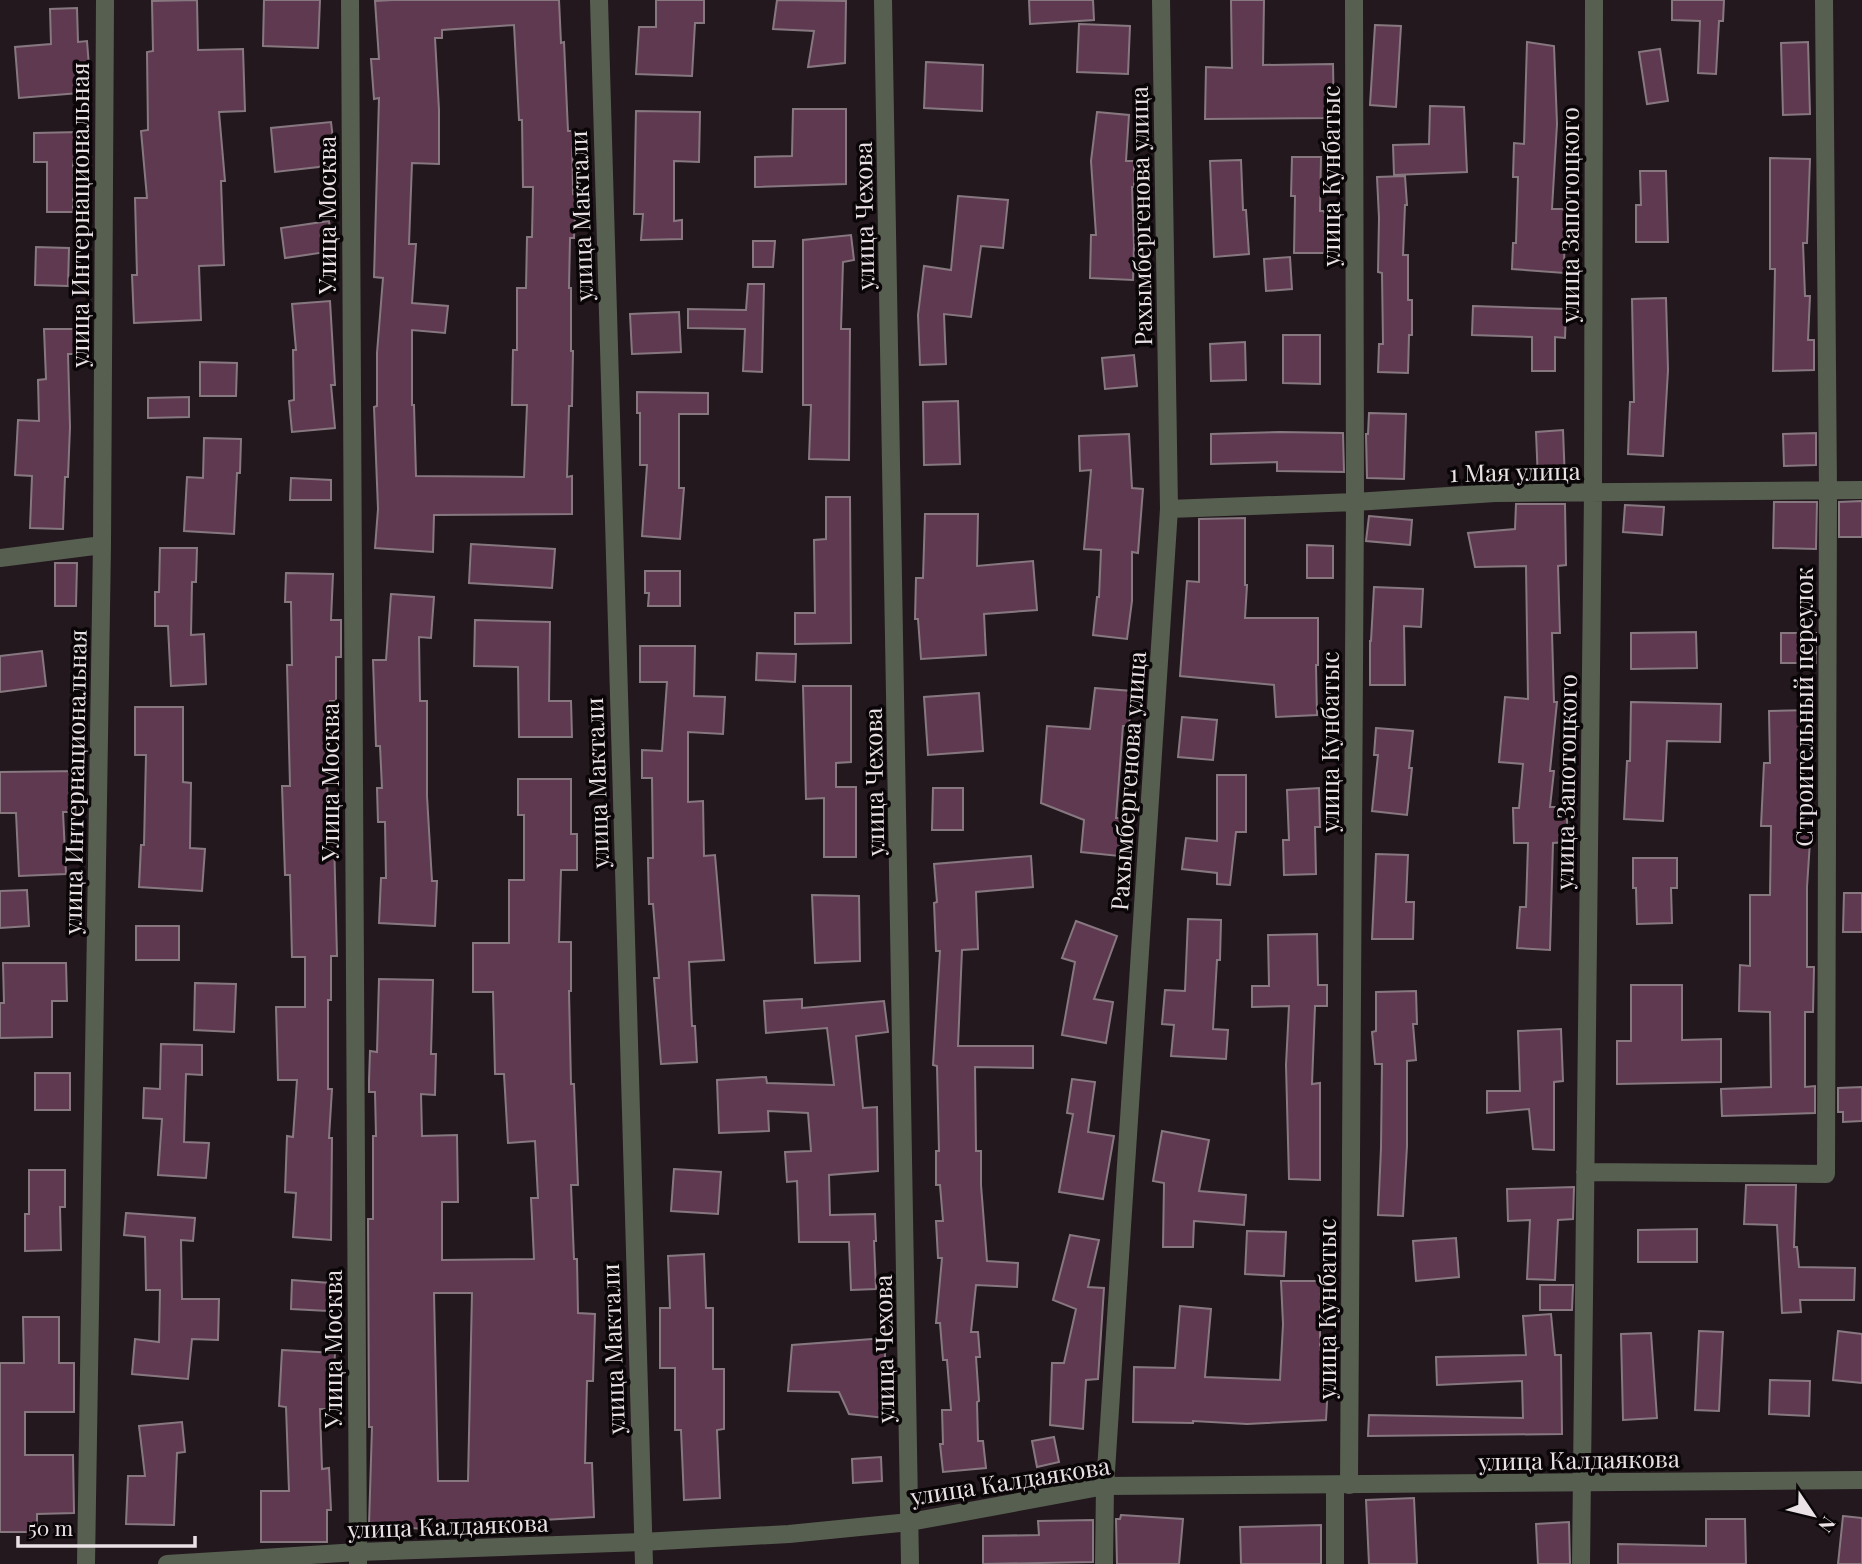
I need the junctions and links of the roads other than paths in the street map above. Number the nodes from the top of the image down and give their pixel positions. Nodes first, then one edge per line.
1 (105, 0) edge
2 (350, 0) edge
3 (599, 0) edge
4 (883, 0) edge
5 (1161, 0) edge
6 (1354, 0) edge
7 (1594, 0) edge
8 (1824, 0) edge
9 (1862, 490) edge
10 (1828, 491) junction
11 (1593, 493) junction
12 (1355, 502) junction
13 (1169, 509) junction
14 (102, 545) junction
15 (0, 558) edge
16 (1584, 1171) junction
17 (1862, 1480) edge
18 (1581, 1484) junction
19 (1342, 1485) junction
20 (1105, 1486) junction
21 (910, 1522) junction
22 (642, 1542) junction
23 (358, 1558) edge
24 (86, 1564) edge
25 (167, 1564) edge
26 (644, 1564) edge
27 (910, 1564) edge
28 (1104, 1564) edge
29 (1335, 1564) edge
30 (1581, 1564) edge

1 - 14 street, улица Интернациональная
2 - 23 street, Улица Москва
3 - 22 street, улица Мактали
4 - 21 street, улица Чехова
5 - 13 street, Рахымбергенова улица
6 - 12 street, улица Кунбатыс
7 - 11 street, улица Запотоцкого
8 - 10 street, Строительный переулок
9 - 10 street, 1 Мая улица
10 - 11 street, 1 Мая улица
10 - 16 street, Строительный переулок
11 - 12 street, 1 Мая улица
11 - 16 street, улица Запотоцкого
12 - 13 street, 1 Мая улица
12 - 19 street, улица Кунбатыс
13 - 20 street, Рахымбергенова улица
14 - 15 street
14 - 24 street, улица Интернациональная
16 - 18 street, улица Запотоцкого
17 - 18 street, улица Калдаякова
18 - 19 street, улица Калдаякова
18 - 30 street, улица Запотоцкого
19 - 20 street, улица Калдаякова
19 - 29 street, улица Кунбатыс
20 - 21 street, улица Калдаякова
20 - 28 street, Рахымбергенова улица
21 - 22 street, улица Калдаякова
21 - 27 street, улица Чехова
22 - 23 street, улица Калдаякова
22 - 26 street, улица Мактали
23 - 25 street, улица Калдаякова

